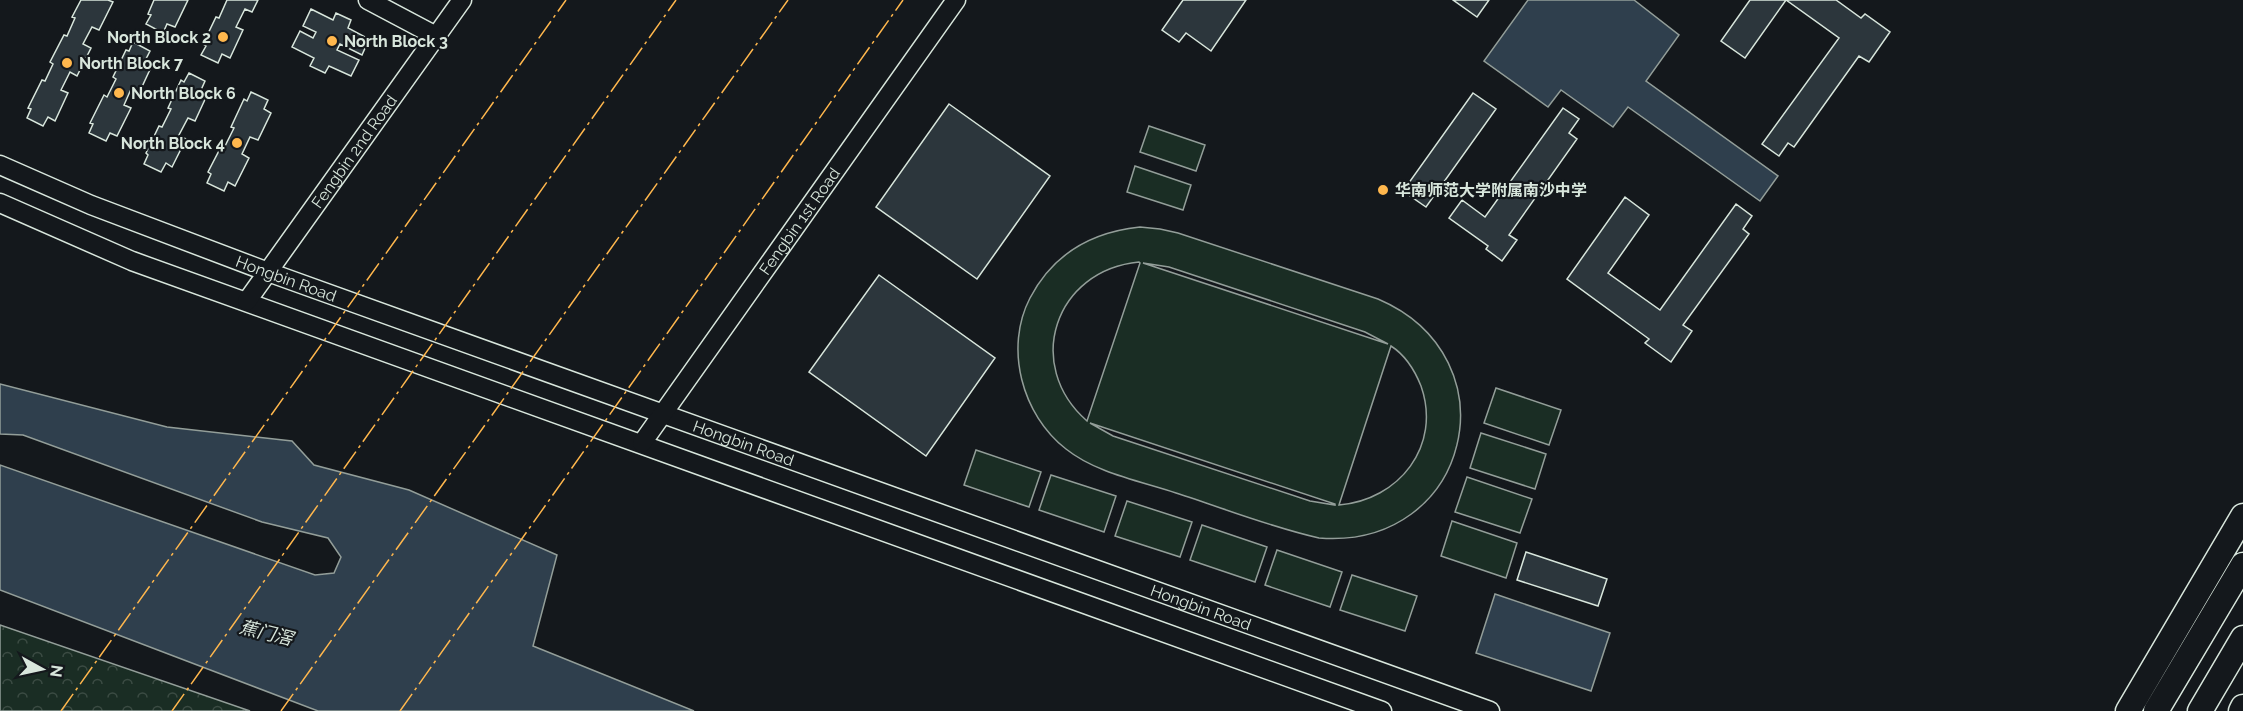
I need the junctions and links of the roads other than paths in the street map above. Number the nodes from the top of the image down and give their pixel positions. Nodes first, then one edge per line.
1 (368, 0) edge
2 (462, 0) edge
3 (956, 0) edge
4 (436, 36) junction
5 (0, 165) edge
6 (0, 203) edge
7 (268, 272) junction
8 (247, 301) junction
9 (663, 414) junction
10 (642, 444) junction
11 (2243, 516) edge
12 (2243, 565) edge
13 (2243, 638) edge
14 (1382, 711) edge
15 (1490, 711) edge
16 (2128, 711) edge
17 (2156, 711) edge
18 (2200, 711) edge

1 - 4 street
2 - 4 street, Fengbin 2nd Road
3 - 9 street, Fengbin 1st Road
4 - 7 street, Fengbin 2nd Road
5 - 7 street, Hongbin Road
6 - 8 street
7 - 8 street, Fengbin 2nd Road
7 - 9 street, Hongbin Road
8 - 10 street
9 - 10 street, Fengbin 1st Road
9 - 15 street, Hongbin Road
10 - 14 street
11 - 16 main road
12 - 17 main road
13 - 18 main road

